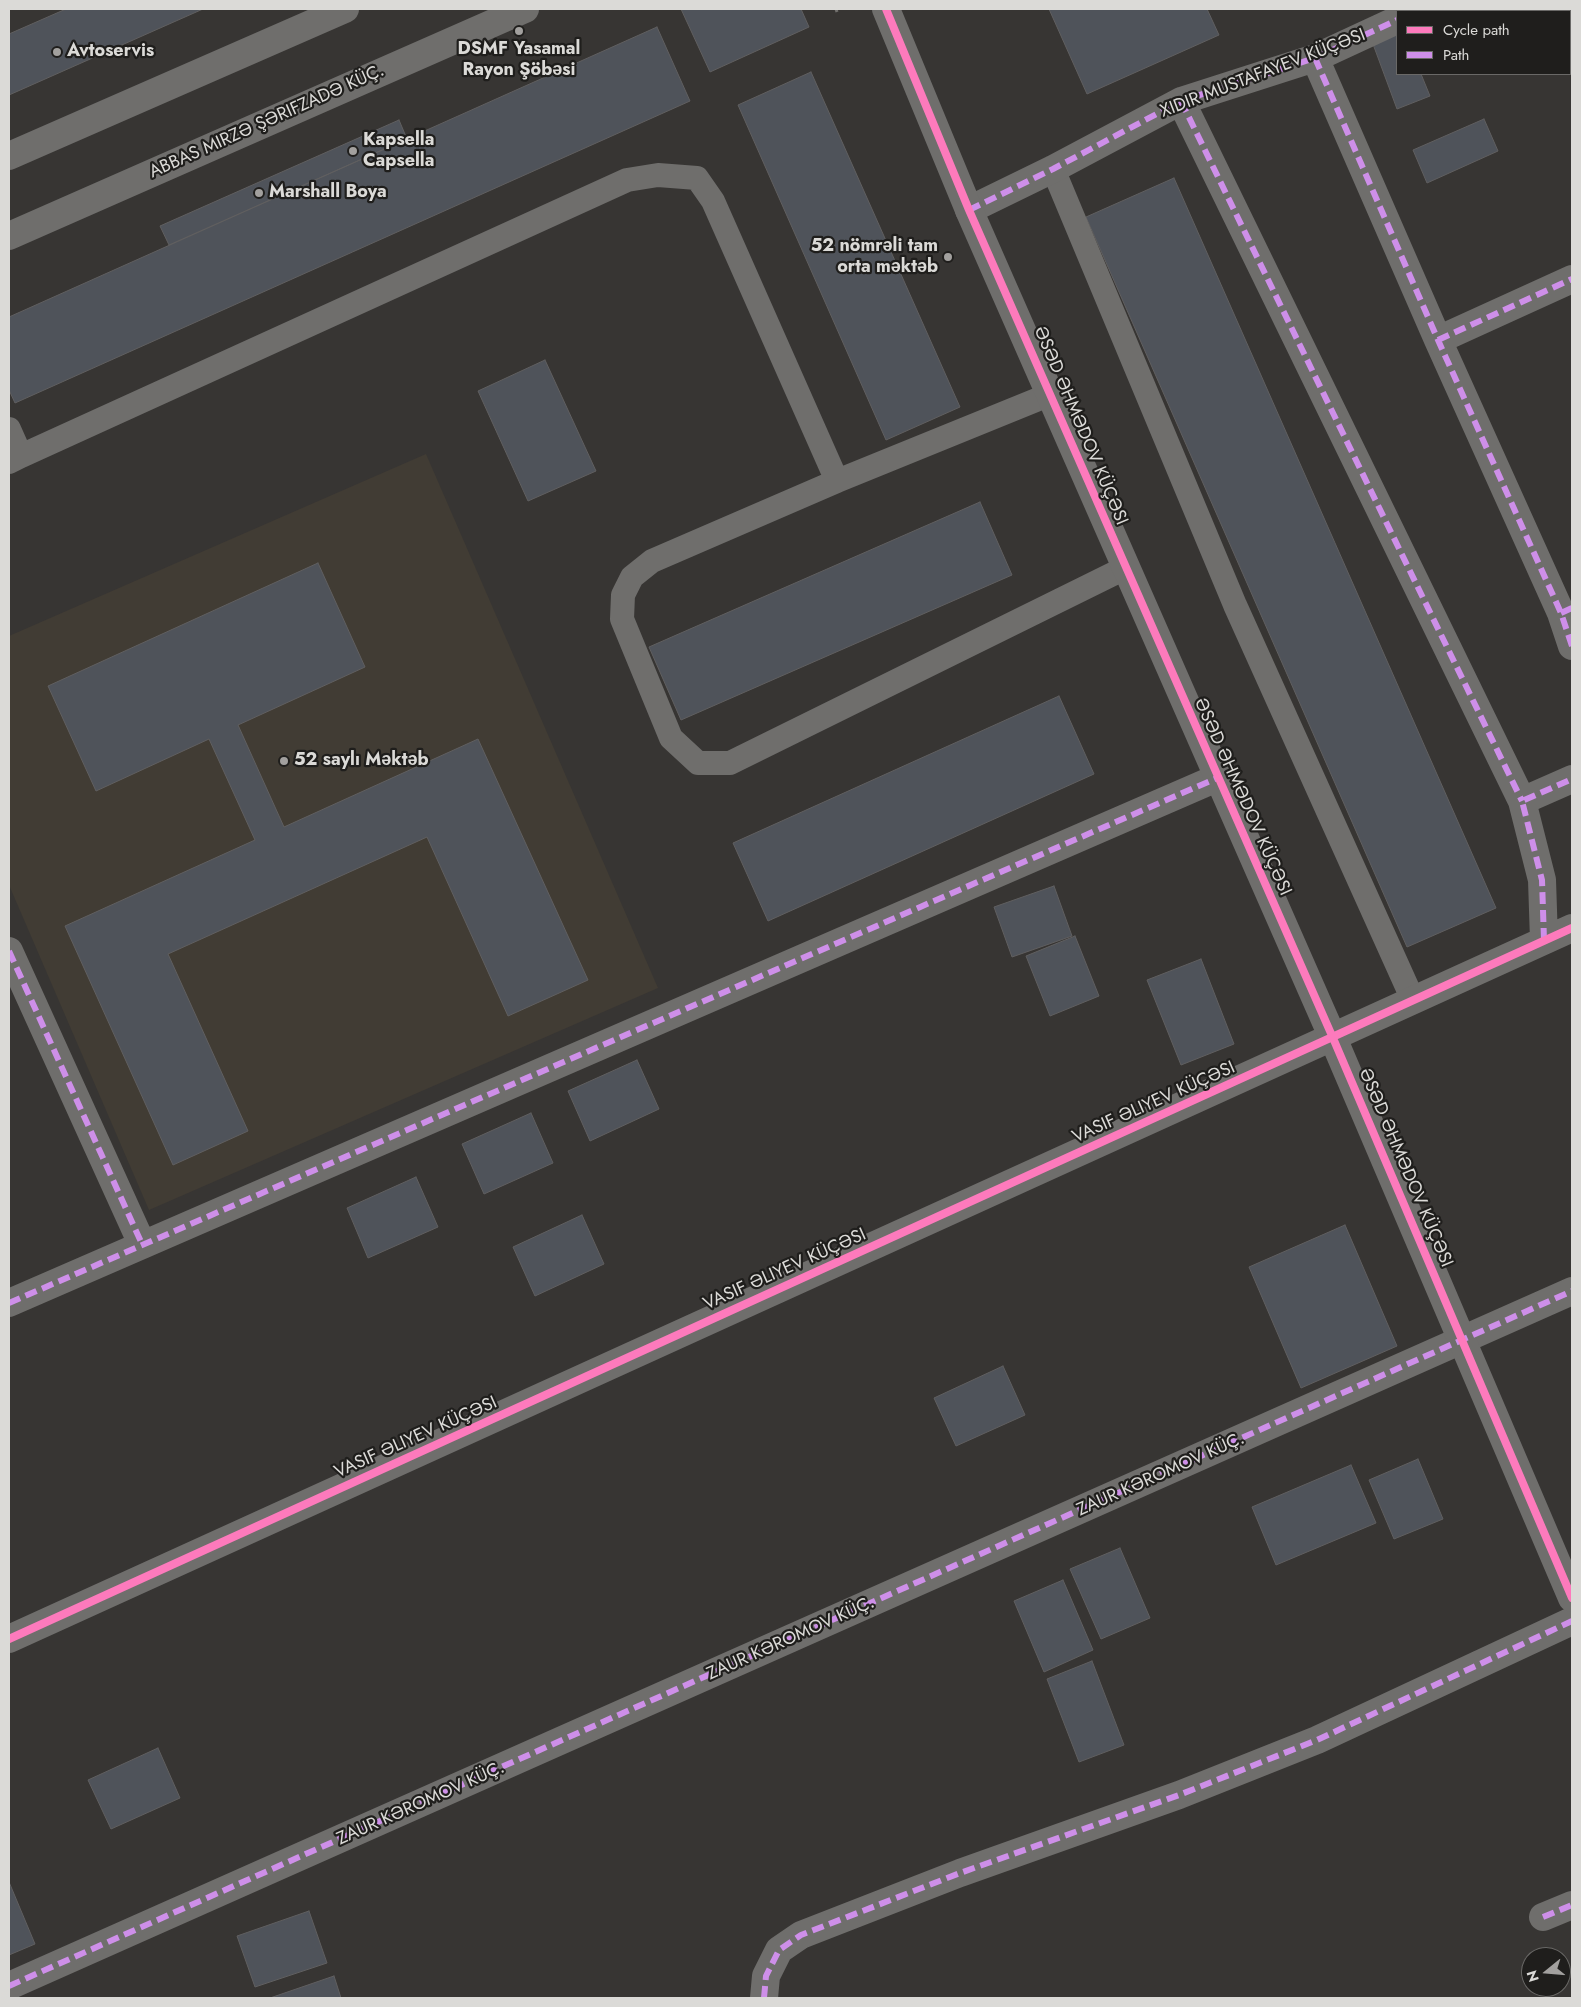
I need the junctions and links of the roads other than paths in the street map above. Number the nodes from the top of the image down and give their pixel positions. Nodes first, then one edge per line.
1 (345, 9) edge
2 (525, 9) edge
3 (886, 9) edge
4 (1396, 20) edge
5 (1315, 58) junction
6 (1181, 101) junction
7 (9, 156) edge
8 (1053, 169) junction
9 (969, 210) junction
10 (9, 236) edge
11 (1572, 279) edge
12 (1438, 340) junction
13 (1051, 394) junction
14 (9, 429) edge
15 (15, 459) edge
16 (837, 481) junction
17 (1125, 568) junction
18 (1567, 610) edge
19 (1572, 646) edge
20 (1217, 778) junction
21 (1572, 780) edge
22 (1522, 801) junction
23 (1572, 928) edge
24 (1544, 940) junction
25 (11, 961) edge
26 (1413, 1000) junction
27 (1333, 1038) junction
28 (142, 1244) junction
29 (1572, 1291) edge
30 (9, 1303) edge
31 (1463, 1341) junction
32 (1572, 1598) edge
33 (1572, 1621) edge
34 (9, 1639) edge
35 (1572, 1905) edge
36 (1543, 1917) dead end
37 (9, 1986) edge
38 (764, 1998) edge

1 - 7 street
2 - 10 street, ABBAS MIRZƏ ŞƏRIFZADƏ KÜÇ.
3 - 9 street, ƏSƏD ƏHMƏDOV KÜÇƏSI
4 - 5 street
5 - 6 street
5 - 12 street
6 - 8 street
6 - 22 street
8 - 9 street
8 - 26 lane
9 - 13 street, ƏSƏD ƏHMƏDOV KÜÇƏSI
11 - 12 street
12 - 18 street
13 - 16 lane
13 - 17 street, ƏSƏD ƏHMƏDOV KÜÇƏSI
14 - 15 lane
15 - 16 lane
16 - 17 lane
17 - 20 street, ƏSƏD ƏHMƏDOV KÜÇƏSI
18 - 19 street
20 - 27 street, ƏSƏD ƏHMƏDOV KÜÇƏSI
20 - 28 street
21 - 22 street
22 - 24 street
23 - 24 street, VASIF ƏLIYEV KÜÇƏSI
24 - 26 street, VASIF ƏLIYEV KÜÇƏSI
25 - 28 street
26 - 27 street, VASIF ƏLIYEV KÜÇƏSI
27 - 31 street, ƏSƏD ƏHMƏDOV KÜÇƏSI
27 - 34 street, VASIF ƏLIYEV KÜÇƏSI
28 - 30 street
29 - 31 street, ZAUR KƏROMOV KÜÇ.
31 - 32 street, ƏSƏD ƏHMƏDOV KÜÇƏSI
31 - 37 street, ZAUR KƏROMOV KÜÇ.
33 - 38 street
35 - 36 street

